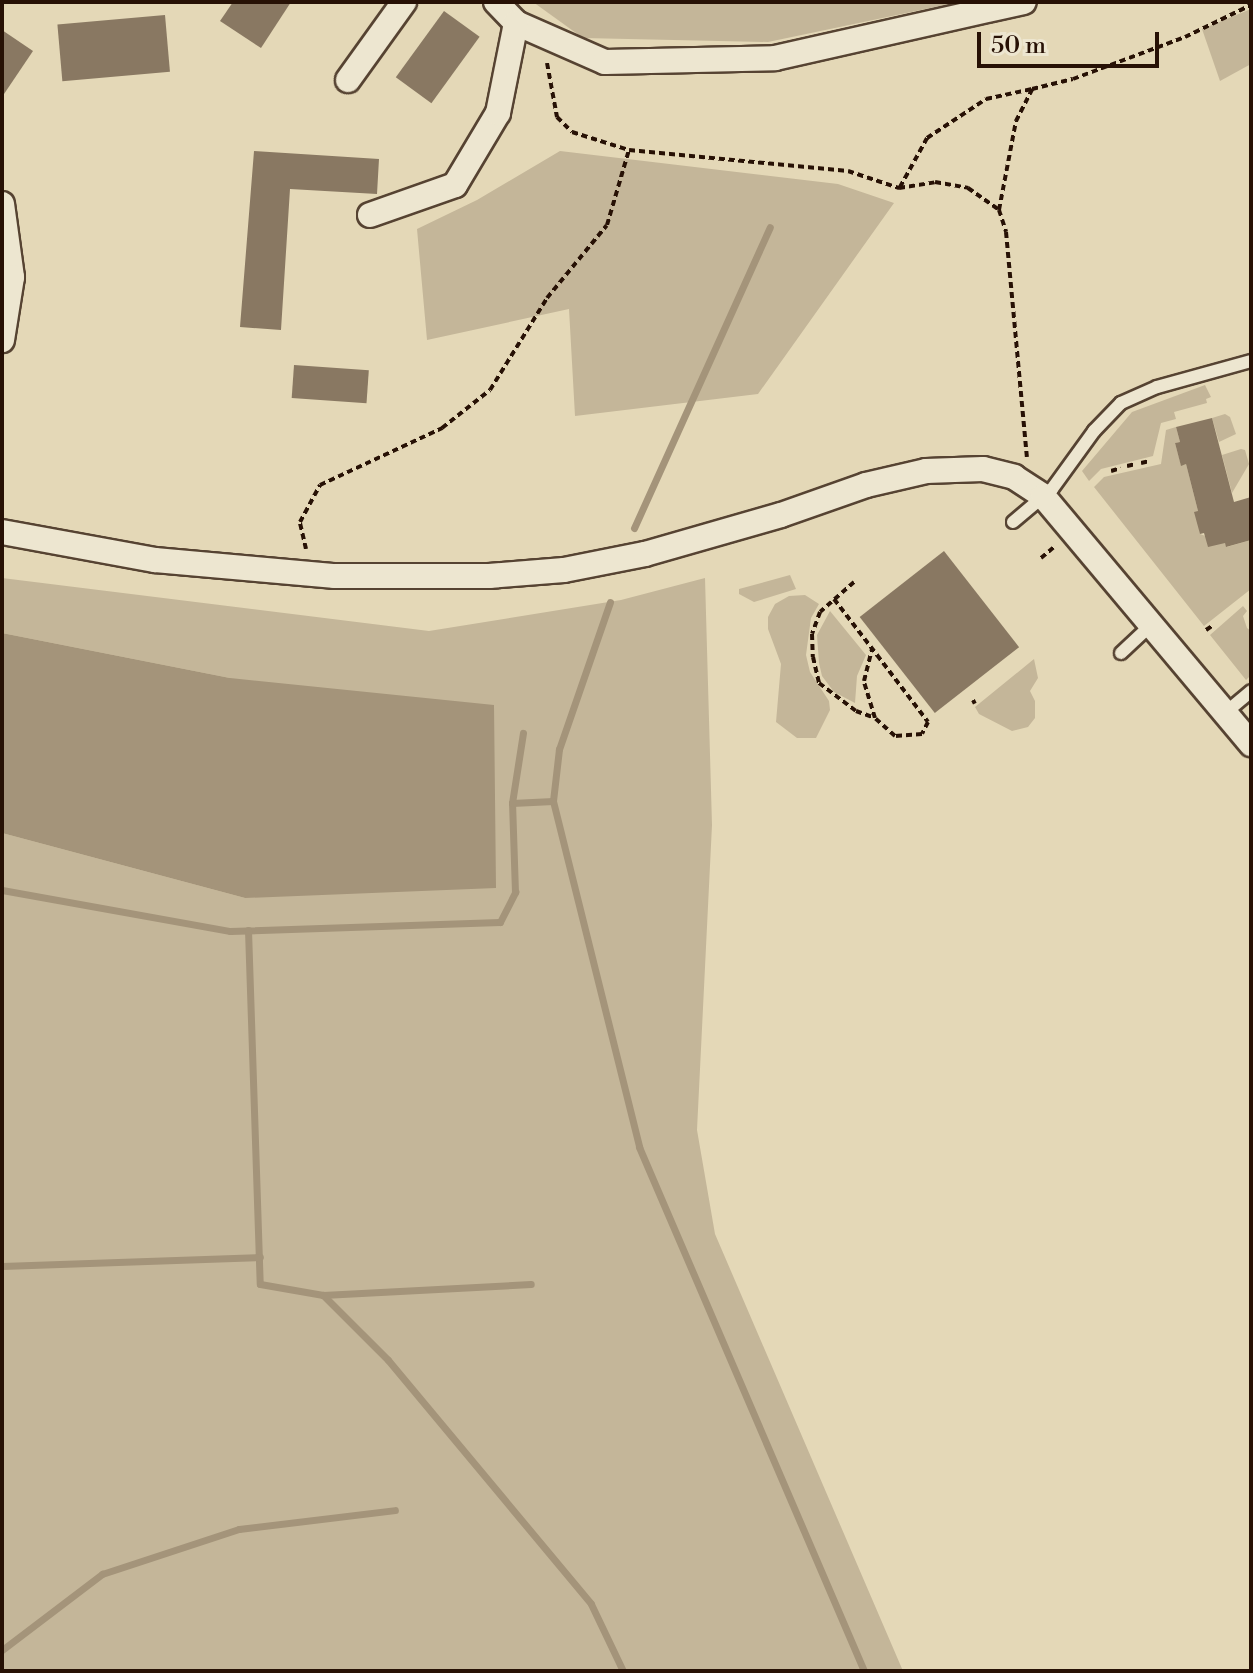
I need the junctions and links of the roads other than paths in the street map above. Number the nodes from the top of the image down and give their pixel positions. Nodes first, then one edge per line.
1 (404, 2) edge
2 (496, 2) edge
3 (1024, 2) edge
4 (516, 23) junction
5 (348, 80) dead end
6 (2, 204) edge
7 (370, 215) dead end
8 (2, 340) edge
9 (1251, 361) edge
10 (1043, 496) junction
11 (1013, 522) dead end
12 (2, 532) edge
13 (1151, 625) junction
14 (1121, 653) dead end
15 (1251, 691) edge
16 (1225, 713) junction
17 (1251, 744) edge

1 - 5 street
2 - 4 street
3 - 4 street
4 - 7 street
6 - 8 street
9 - 10 lane
10 - 11 lane
10 - 12 street
10 - 13 street
13 - 14 lane
13 - 16 street
15 - 16 lane
16 - 17 street

